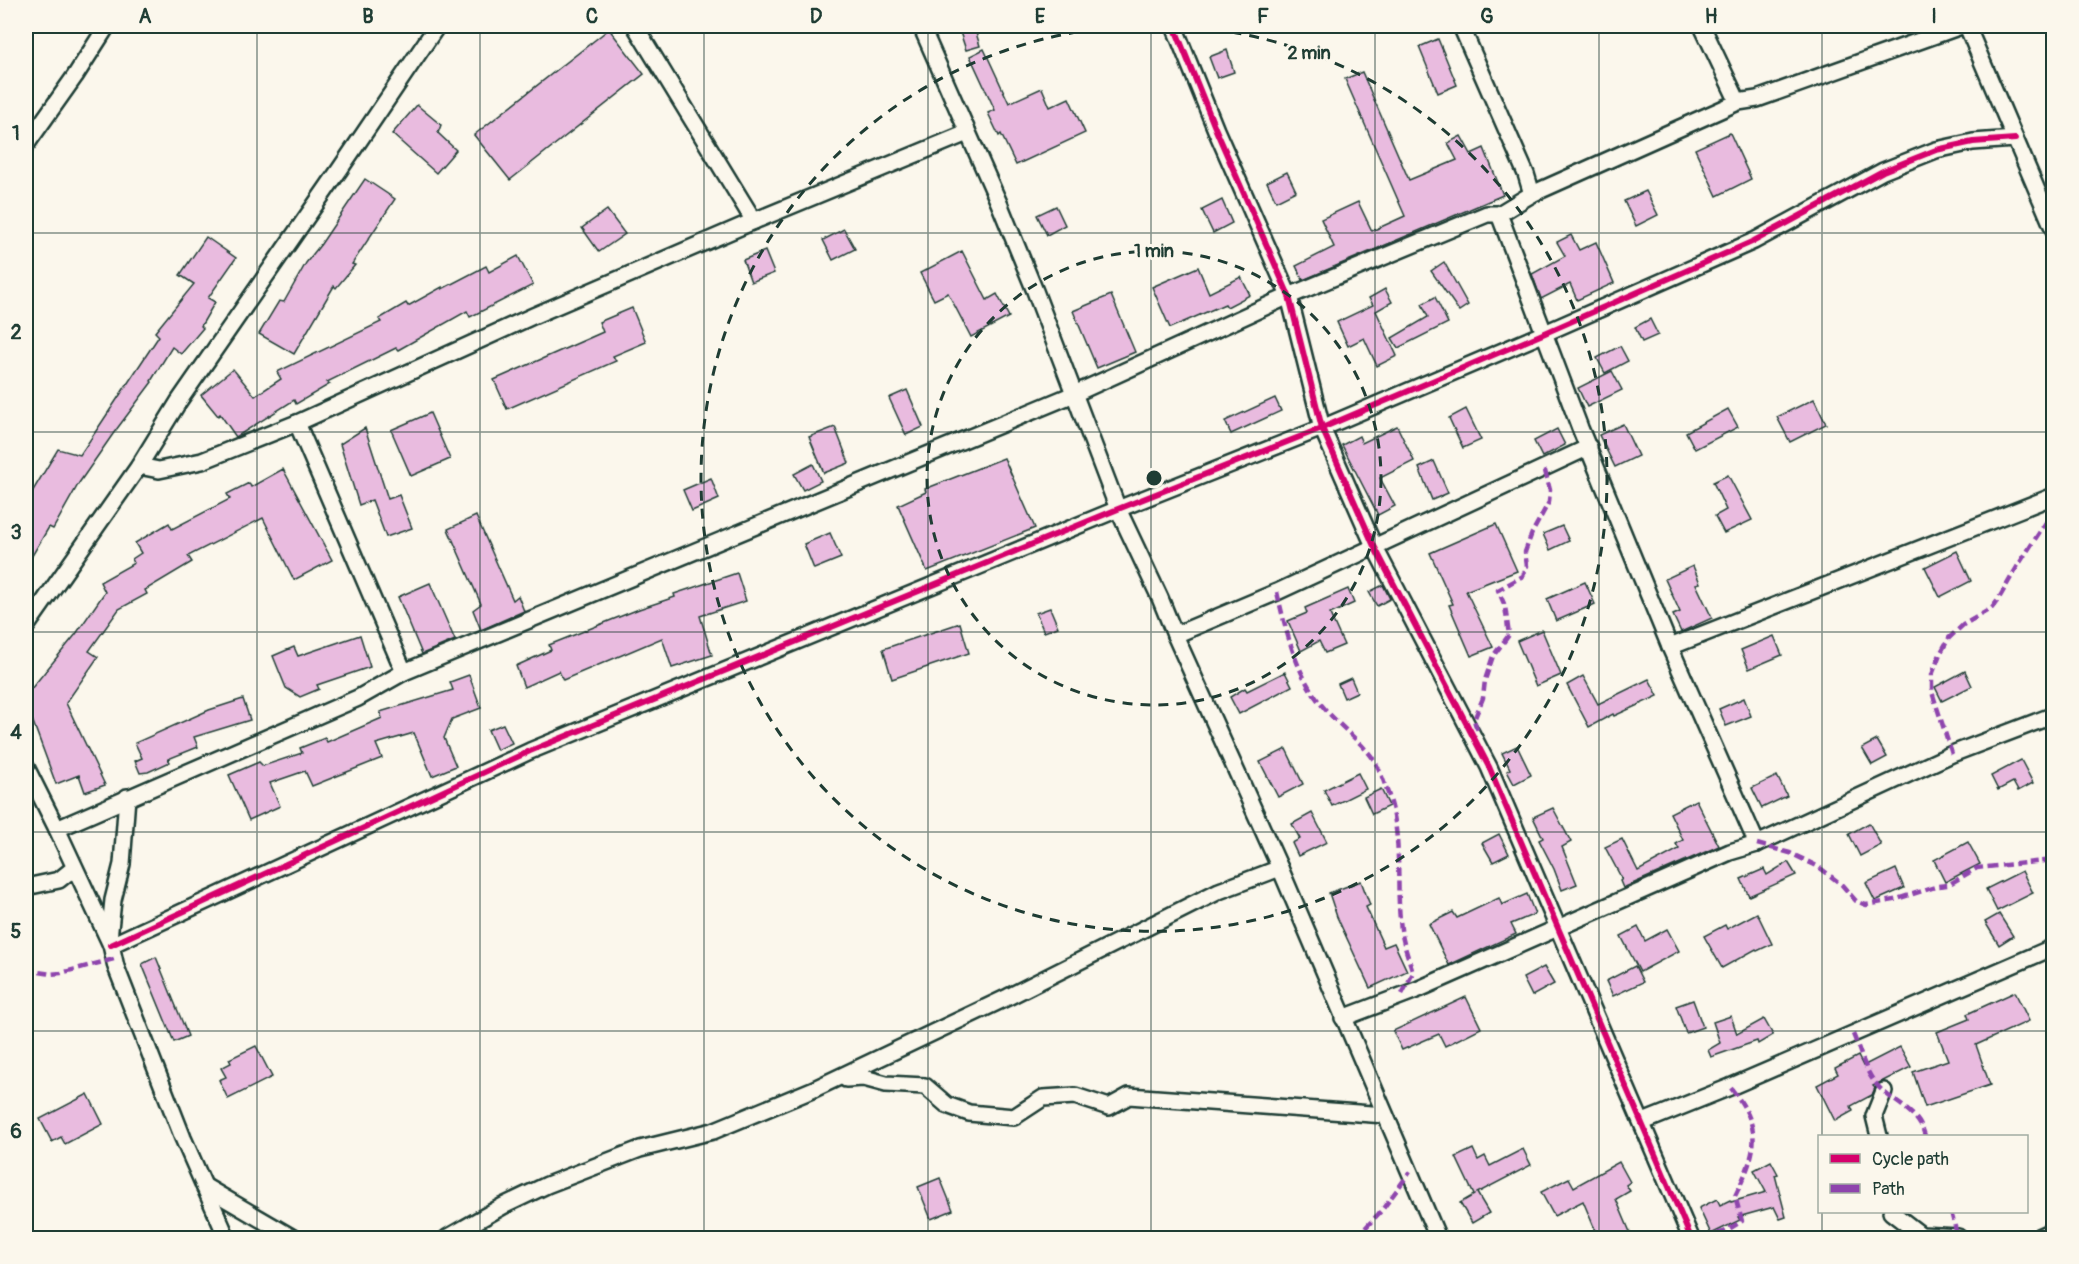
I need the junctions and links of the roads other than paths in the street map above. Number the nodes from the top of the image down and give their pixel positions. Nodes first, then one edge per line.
1 (107, 26) edge
2 (437, 26) edge
3 (636, 26) edge
4 (921, 26) edge
5 (1174, 26) edge
6 (1461, 26) edge
7 (1702, 26) edge
8 (1961, 26) edge
9 (1967, 26) edge
10 (1738, 102) junction
11 (967, 133) junction
12 (2014, 139) junction
13 (26, 146) edge
14 (1532, 194) junction
15 (1499, 214) junction
16 (754, 221) junction
17 (2054, 230) edge
18 (1289, 296) junction
19 (1545, 333) junction
20 (1074, 394) junction
21 (297, 423) junction
22 (1322, 428) junction
23 (1589, 447) junction
24 (139, 466) junction
25 (2054, 496) edge
26 (1118, 509) junction
27 (1374, 546) junction
28 (30, 610) edge
29 (26, 627) edge
30 (1175, 635) junction
31 (1670, 647) junction
32 (404, 672) junction
33 (2054, 715) edge
34 (26, 767) edge
35 (127, 797) junction
36 (57, 829) junction
37 (1757, 844) junction
38 (74, 868) junction
39 (1280, 868) junction
40 (26, 887) edge
41 (1558, 929) junction
42 (110, 943) junction
43 (2054, 947) edge
44 (1343, 1018) junction
45 (837, 1079) junction
46 (1884, 1091) dead end
47 (1385, 1115) junction
48 (1643, 1122) junction
49 (1879, 1135) edge
50 (204, 1186) junction
51 (1892, 1213) edge
52 (2054, 1230) edge
53 (1958, 1237) edge
54 (227, 1239) edge
55 (293, 1239) edge
56 (447, 1239) edge
57 (1438, 1239) edge
58 (1691, 1239) edge
59 (2036, 1239) edge

1 - 13 street
2 - 24 street
3 - 16 street
4 - 11 street
5 - 18 street
6 - 14 street
7 - 10 street
8 - 10 street
9 - 12 street
10 - 14 street
11 - 16 street
11 - 20 street
12 - 17 street
12 - 19 street
14 - 15 street
15 - 18 street
15 - 19 street
16 - 21 street
18 - 20 street
18 - 22 street
19 - 22 street
19 - 23 street
20 - 26 street
20 - 32 street
21 - 24 street
21 - 32 street
22 - 26 street
22 - 27 street
23 - 27 street
23 - 31 street
24 - 28 street
25 - 31 street
26 - 30 street
26 - 42 street
27 - 30 street
27 - 41 street
28 - 29 street
30 - 39 street
31 - 37 street
32 - 35 street
33 - 37 street
34 - 36 street
35 - 36 street
35 - 42 street
36 - 38 street
37 - 41 street
38 - 40 street
38 - 42 street
39 - 44 street
39 - 45 street
41 - 44 street
41 - 48 street
42 - 50 street
43 - 48 street
44 - 47 street
45 - 47 street
45 - 56 street
46 - 49 street
47 - 57 street
48 - 58 street
50 - 54 street
50 - 55 street
51 - 53 street
52 - 59 street

